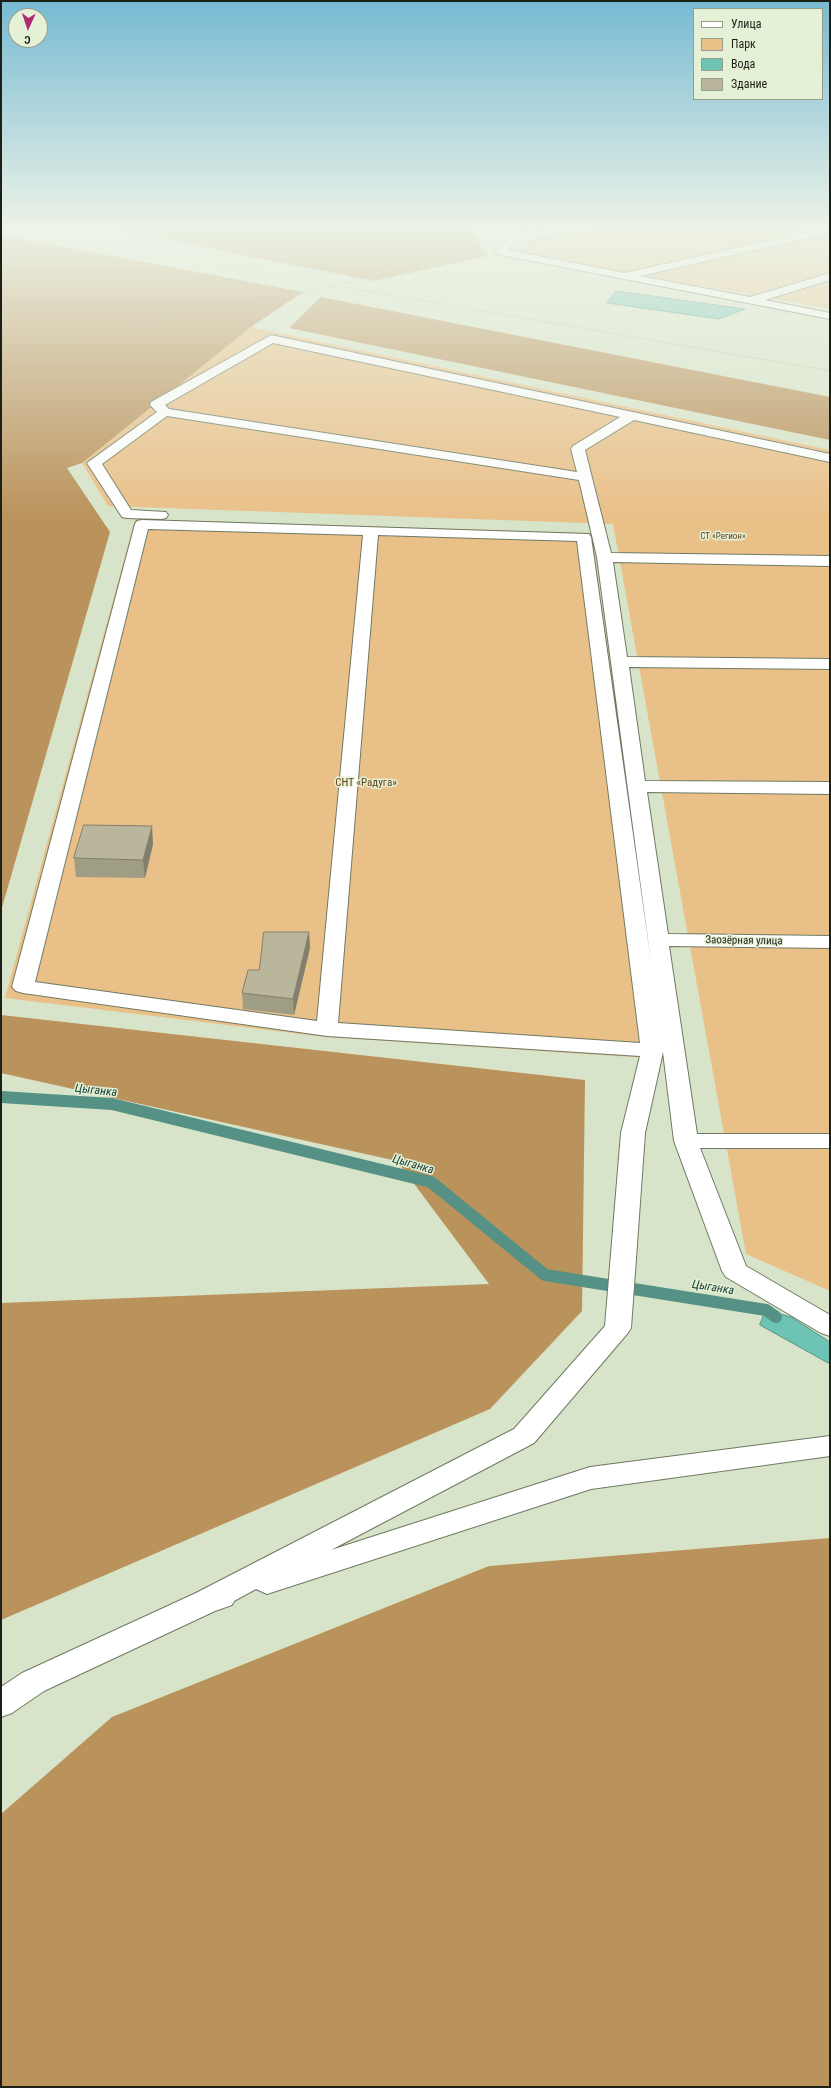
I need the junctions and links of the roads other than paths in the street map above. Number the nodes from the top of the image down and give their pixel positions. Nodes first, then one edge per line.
1 (165, 412) junction
2 (631, 416) junction
3 (830, 458) edge
4 (585, 477) junction
5 (598, 530) junction
6 (371, 531) junction
7 (605, 557) junction
8 (830, 561) edge
9 (619, 662) junction
10 (830, 664) edge
11 (636, 786) junction
12 (830, 788) edge
13 (658, 940) junction
14 (830, 942) edge
15 (327, 1029) junction
16 (652, 1050) junction
17 (686, 1141) junction
18 (830, 1141) edge
19 (830, 1327) edge
20 (830, 1446) edge
21 (207, 1601) junction
22 (1, 1704) edge

1 - 2 street
1 - 4 street
1 - 5 street
2 - 3 street
2 - 4 street
4 - 5 street
5 - 7 street
6 - 15 street
6 - 15 street
6 - 16 street
7 - 8 street
7 - 9 street
9 - 10 street
9 - 11 street
11 - 12 street
11 - 13 street
13 - 14 street, Заозёрная улица
13 - 17 street
15 - 16 street
16 - 21 street
17 - 18 street
17 - 19 street
20 - 21 street
21 - 22 street

